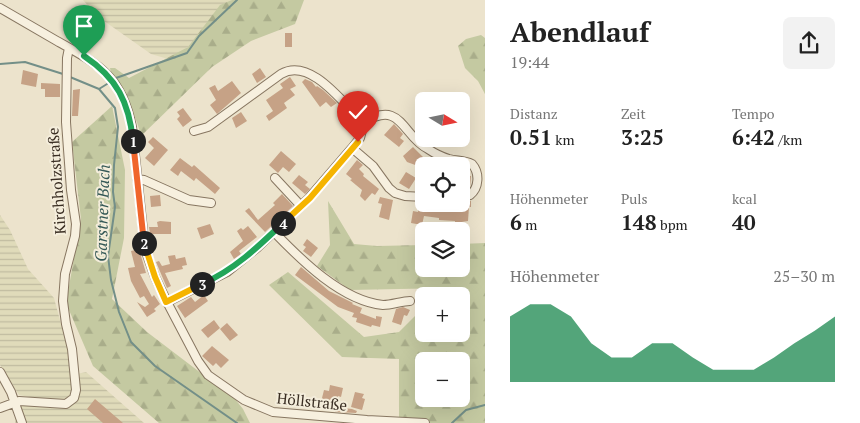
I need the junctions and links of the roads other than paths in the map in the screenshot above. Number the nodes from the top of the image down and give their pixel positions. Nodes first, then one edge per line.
1 (0, 8) edge
2 (69, 48) junction
3 (364, 123) junction
4 (194, 131) dead end
5 (352, 148) junction
6 (444, 157) edge
7 (470, 164) edge
8 (275, 178) dead end
9 (137, 179) junction
10 (470, 195) edge
11 (415, 197) edge
12 (211, 203) dead end
13 (301, 206) junction
14 (274, 232) junction
15 (410, 301) dead end
16 (166, 302) junction
17 (0, 372) edge
18 (14, 402) junction
19 (0, 408) edge
20 (22, 423) edge
21 (425, 423) edge

1 - 2 street, Höllstraße
2 - 9 street, Höllstraße
2 - 18 street, Kirchholzstraße
3 - 4 street
3 - 5 street
3 - 6 street
5 - 11 street
5 - 13 street
7 - 10 street
8 - 13 street
9 - 12 street
9 - 16 street, Höllstraße
13 - 14 street
14 - 15 street
14 - 16 street
16 - 21 street, Höllstraße
17 - 18 street
18 - 19 street
18 - 20 street

